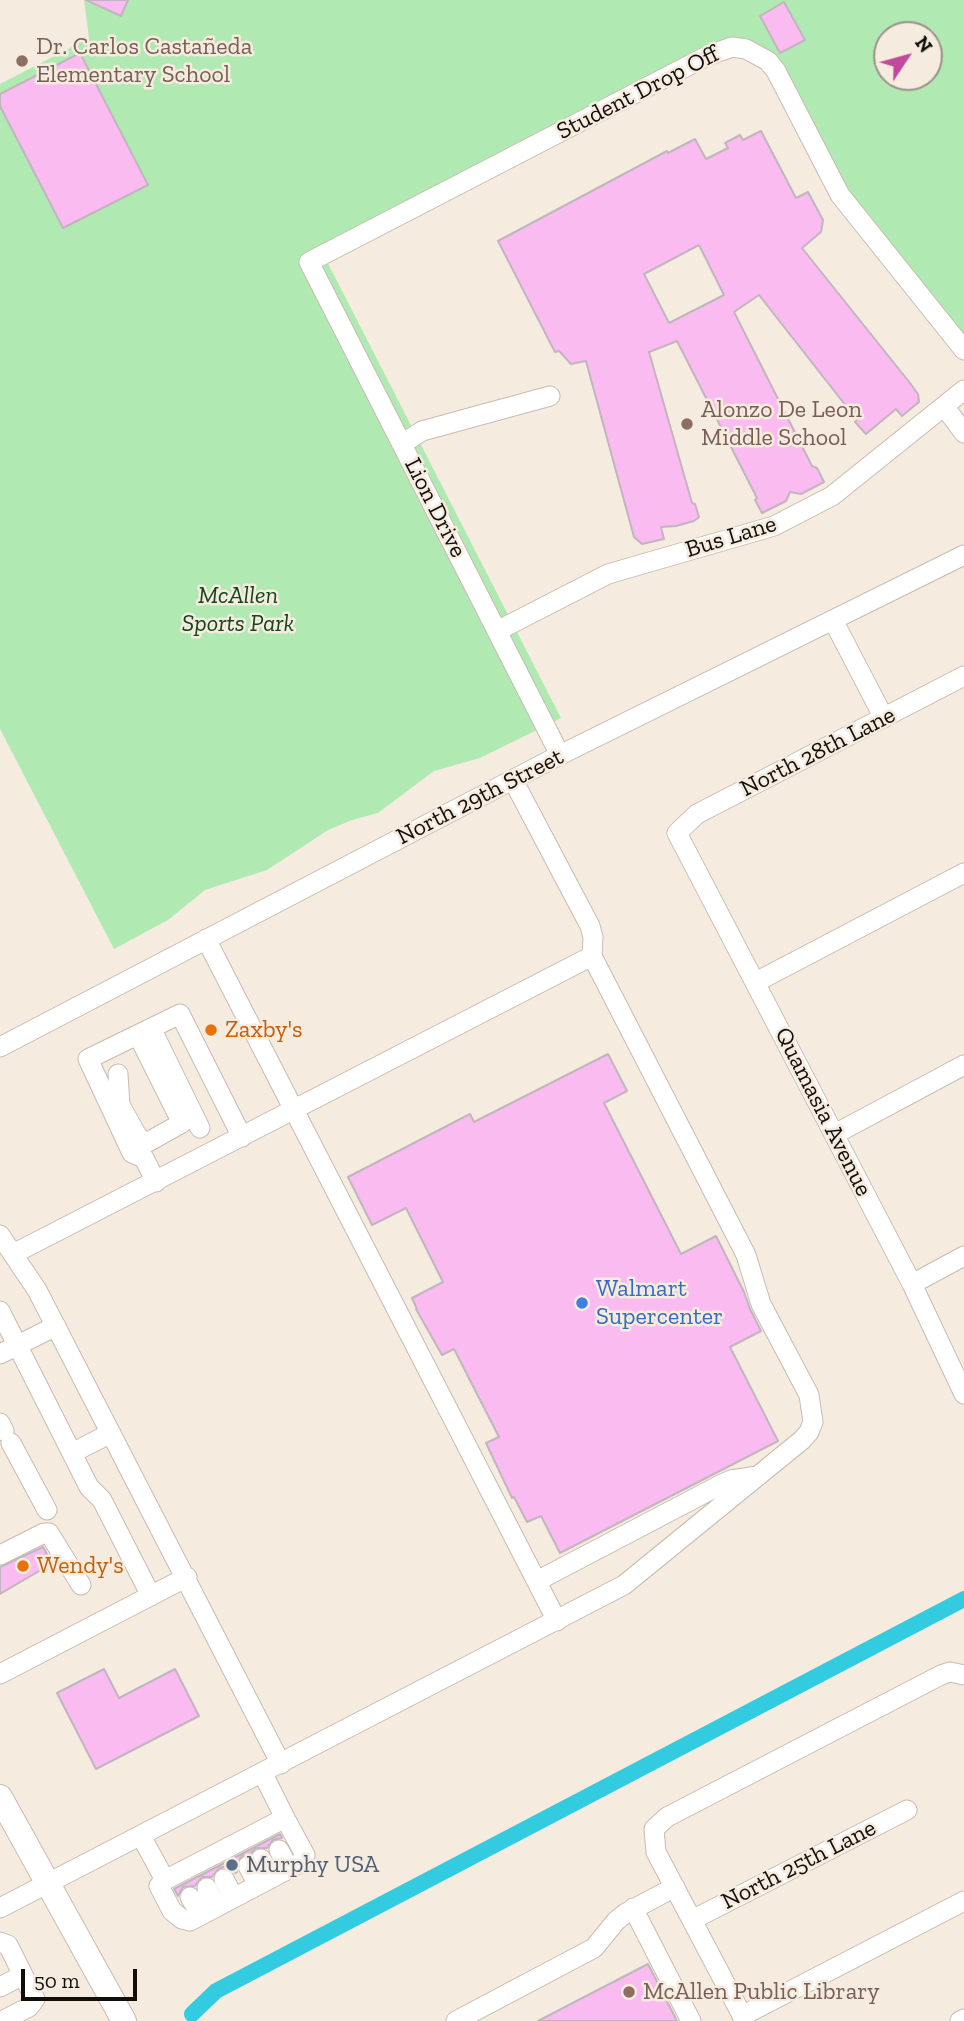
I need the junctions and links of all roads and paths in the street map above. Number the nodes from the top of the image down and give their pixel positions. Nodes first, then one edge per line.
1 (309, 262) joint
2 (964, 350) edge
3 (964, 390) edge
4 (550, 396) dead end
5 (944, 407) junction
6 (964, 433) edge
7 (402, 444) junction
8 (964, 555) edge
9 (834, 622) junction
10 (498, 631) junction
11 (964, 676) edge
12 (884, 718) junction
13 (560, 755) junction
14 (513, 780) junction
15 (677, 833) joint
16 (964, 873) edge
17 (206, 939) junction
18 (592, 956) junction
19 (756, 982) junction
20 (144, 1032) junction
21 (0, 1046) edge
22 (107, 1050) junction
23 (964, 1065) edge
24 (295, 1111) junction
25 (230, 1113) junction
26 (201, 1128) junction
27 (835, 1134) junction
28 (242, 1137) junction
29 (144, 1158) junction
30 (156, 1182) junction
31 (0, 1235) edge
32 (13, 1254) junction
33 (964, 1256) edge
34 (912, 1284) junction
35 (0, 1311) edge
36 (55, 1326) junction
37 (8, 1349) edge
38 (964, 1394) edge
39 (5, 1432) edge
40 (111, 1433) junction
41 (72, 1453) junction
42 (759, 1475) junction
43 (47, 1510) dead end
44 (0, 1555) edge
45 (187, 1577) junction
46 (537, 1581) junction
47 (81, 1585) dead end
48 (151, 1596) junction
49 (557, 1621) junction
50 (0, 1674) edge
51 (964, 1675) edge
52 (281, 1764) junction
53 (263, 1774) junction
54 (0, 1797) edge
55 (907, 1810) dead end
56 (285, 1818) junction
57 (141, 1836) junction
58 (256, 1846) junction
59 (197, 1875) junction
60 (273, 1877) junction
61 (48, 1884) junction
62 (675, 1887) junction
63 (964, 1901) edge
64 (217, 1906) junction
65 (0, 1908) edge
66 (633, 1908) junction
67 (692, 1920) junction
68 (0, 1942) edge
69 (23, 1975) junction
70 (0, 1987) edge
71 (743, 2018) edge
72 (2, 2021) edge
73 (124, 2021) edge
74 (456, 2021) edge
75 (691, 2021) edge

1 - 2 street, Student Drop Off
1 - 7 street, Lion Drive
3 - 5 street, Bus Lane
4 - 7 street
5 - 6 street
5 - 10 street, Bus Lane
7 - 10 street, Lion Drive
8 - 9 street, North 29th Street
9 - 12 street
9 - 13 street, North 29th Street
10 - 13 street, Lion Drive
11 - 12 street, North 28th Lane
12 - 15 street, North 28th Lane
13 - 14 street, North 29th Street
14 - 17 street, North 29th Street
14 - 18 street
15 - 19 street, Quamasia Avenue
16 - 19 street
17 - 21 street, North 29th Street
17 - 24 street
18 - 24 street
18 - 42 street
19 - 27 street, Quamasia Avenue
20 - 22 street
20 - 22 street
20 - 25 street
20 - 26 street
22 - 29 street
23 - 27 street
24 - 28 street
24 - 46 street
25 - 26 street
25 - 28 street
26 - 29 street
27 - 34 street, Quamasia Avenue
28 - 30 street
29 - 30 street
30 - 32 street
31 - 32 street
32 - 36 street
33 - 34 street
34 - 38 street, Quamasia Avenue
35 - 37 street
36 - 37 street
36 - 40 street
37 - 41 street
39 - 43 street
40 - 41 street
40 - 45 street
41 - 48 street
42 - 46 street
42 - 49 street
44 - 47 street
45 - 48 street
45 - 52 street
46 - 49 street
48 - 50 street
49 - 52 street
51 - 62 street
52 - 53 street
53 - 56 street
53 - 57 street
54 - 61 main road
55 - 67 street, North 25th Lane
56 - 58 street
56 - 60 street
57 - 59 street
57 - 61 street
58 - 59 street
58 - 60 street
58 - 60 street
59 - 64 street
59 - 64 street
59 - 64 street
60 - 64 street
61 - 65 street
61 - 73 main road
62 - 66 street
62 - 67 street
63 - 71 street
66 - 74 street
66 - 75 street
67 - 71 street
68 - 69 street
69 - 70 street
69 - 72 street

